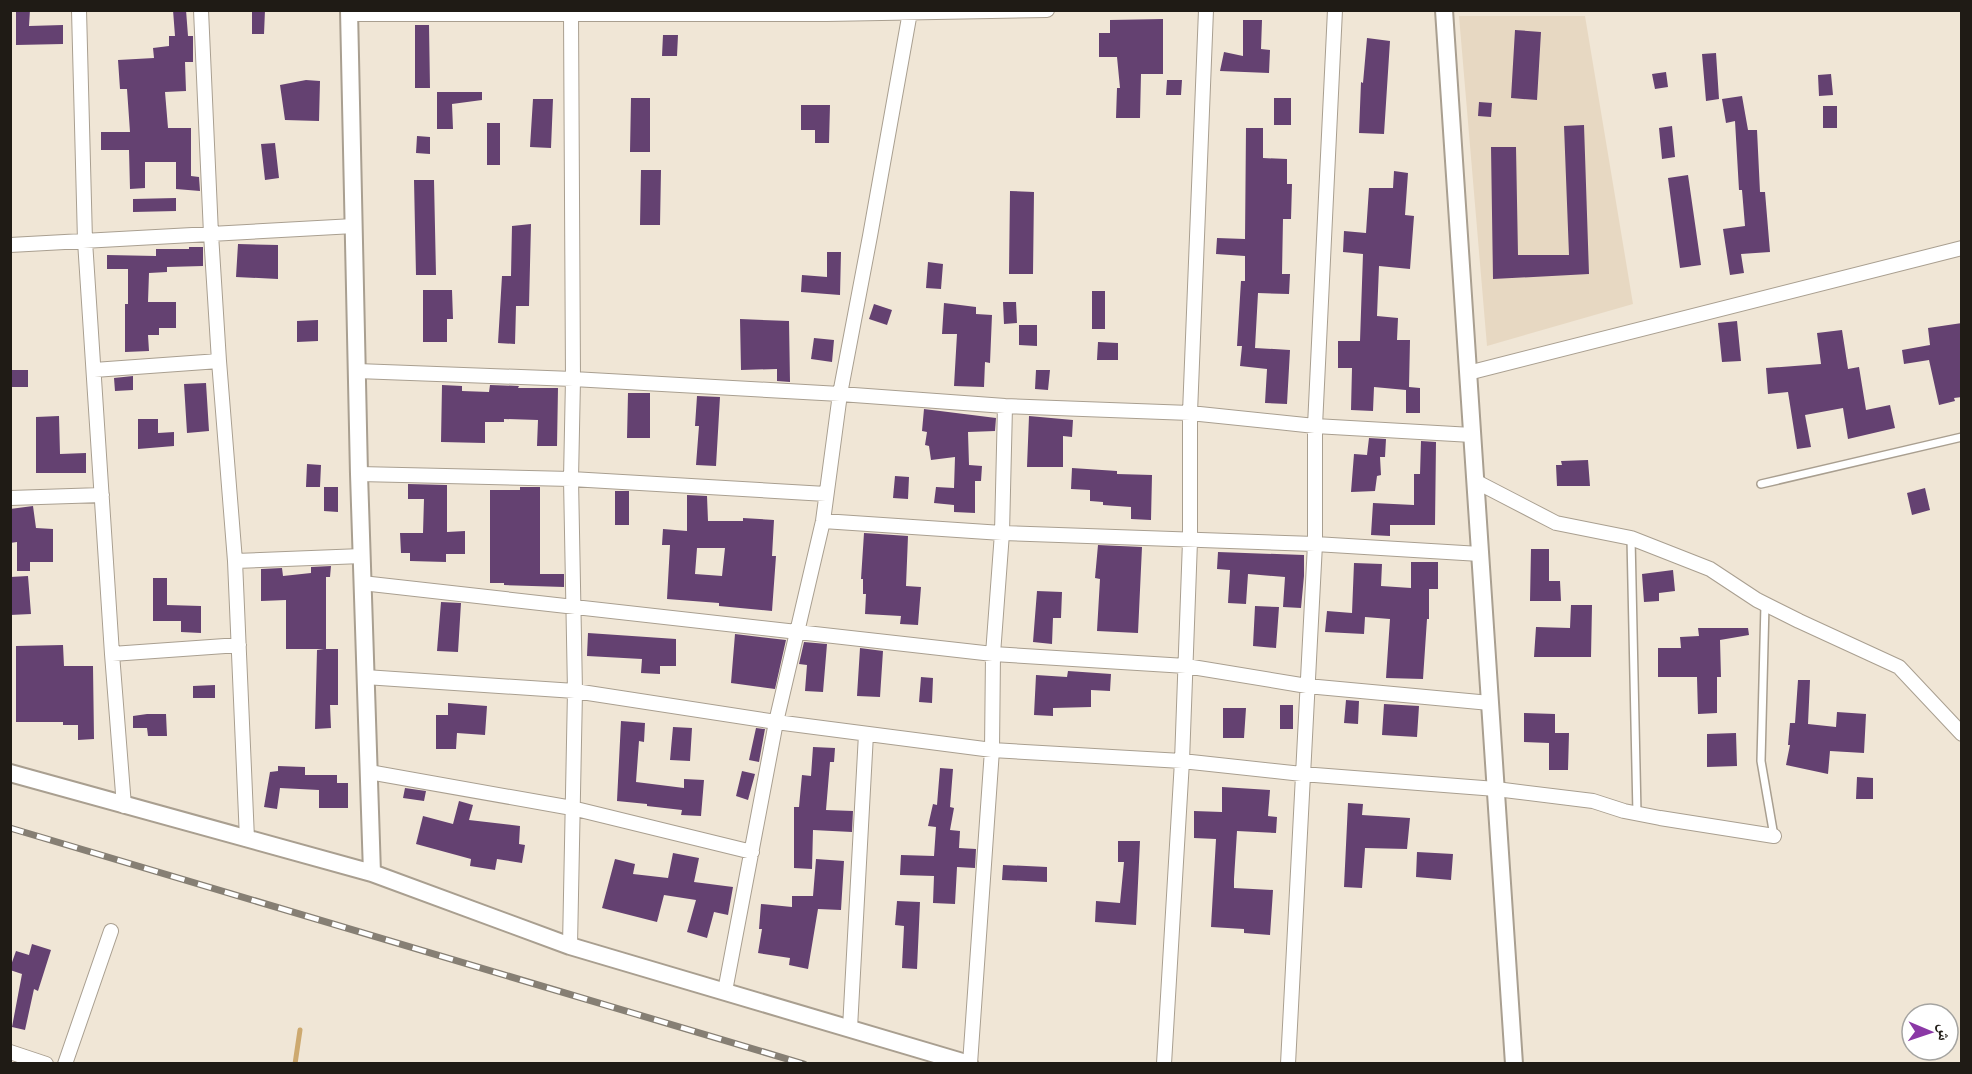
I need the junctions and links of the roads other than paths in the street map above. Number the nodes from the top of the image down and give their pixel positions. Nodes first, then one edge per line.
1 (79, 10) edge
2 (201, 10) edge
3 (1047, 10) edge
4 (1206, 10) edge
5 (1335, 10) edge
6 (1444, 10) edge
7 (350, 12) edge
8 (910, 12) junction
9 (571, 13) junction
10 (354, 226) junction
11 (211, 234) junction
12 (85, 241) junction
13 (10, 245) edge
14 (1962, 248) edge
15 (219, 361) junction
16 (94, 370) junction
17 (357, 371) junction
18 (1468, 373) junction
19 (573, 379) junction
20 (840, 394) junction
21 (1005, 406) junction
22 (1190, 413) junction
23 (1315, 426) junction
24 (1472, 435) junction
25 (1962, 437) edge
26 (359, 474) junction
27 (571, 479) junction
28 (1475, 481) junction
29 (1761, 484) dead end
30 (826, 494) junction
31 (102, 495) junction
32 (10, 498) edge
33 (823, 521) junction
34 (1002, 533) junction
35 (1631, 538) junction
36 (1190, 541) junction
37 (1315, 543) junction
38 (1480, 554) junction
39 (362, 556) junction
40 (235, 561) junction
41 (362, 583) junction
42 (1765, 604) junction
43 (574, 608) junction
44 (797, 632) junction
45 (239, 645) junction
46 (112, 654) junction
47 (993, 654) junction
48 (1186, 666) junction
49 (365, 677) junction
50 (1307, 686) junction
51 (575, 691) junction
52 (1490, 703) junction
53 (776, 722) junction
54 (866, 734) junction
55 (1962, 734) edge
56 (992, 750) junction
57 (1182, 761) junction
58 (369, 772) junction
59 (10, 773) edge
60 (1302, 774) junction
61 (1496, 789) junction
62 (124, 806) junction
63 (572, 808) junction
64 (1637, 814) junction
65 (1774, 836) joint
66 (246, 839) junction
67 (752, 852) junction
68 (372, 873) junction
69 (111, 931) dead end
70 (570, 946) junction
71 (725, 991) junction
72 (850, 1028) junction
73 (10, 1052) edge
74 (46, 1064) edge
75 (65, 1064) edge
76 (970, 1064) edge
77 (1164, 1064) edge
78 (1288, 1064) edge
79 (1514, 1064) edge

1 - 12 street
2 - 11 street
3 - 8 street
4 - 22 street
5 - 23 street
6 - 18 street
7 - 9 street
7 - 10 street
8 - 9 street
8 - 20 street
9 - 19 street
10 - 11 street
10 - 17 street
11 - 12 street
11 - 15 street
12 - 13 street
12 - 16 street
14 - 18 street
15 - 16 street
15 - 40 street
16 - 31 street
17 - 19 street
17 - 26 street
18 - 24 street
19 - 20 street
19 - 27 street
20 - 21 street
20 - 30 street
21 - 22 street
21 - 34 street
22 - 23 street
22 - 36 street
23 - 24 street
23 - 37 street
24 - 28 street
25 - 29 lane
26 - 27 street
26 - 39 street
27 - 30 street
27 - 43 street
28 - 35 street
28 - 38 street
30 - 33 street
31 - 32 street
31 - 46 street
33 - 34 street
33 - 44 street
34 - 36 street
34 - 47 street
35 - 42 street
35 - 64 lane
36 - 37 street
36 - 48 street
37 - 38 street
37 - 50 street
38 - 52 street
39 - 40 street
39 - 41 street
40 - 45 street
41 - 43 street
41 - 49 street
42 - 55 street
42 - 65 lane
43 - 44 street
43 - 51 street
44 - 47 street
44 - 53 street
45 - 46 street
45 - 66 street
46 - 62 street
47 - 48 street
47 - 56 street
48 - 50 street
48 - 57 street
49 - 51 street
49 - 58 street
50 - 52 street
50 - 60 street
51 - 53 street
51 - 63 street
52 - 61 street
53 - 54 street
53 - 67 street
54 - 56 street
54 - 72 street
56 - 57 street
56 - 76 street
57 - 60 street
57 - 77 street
58 - 63 street
58 - 68 street
59 - 62 street
60 - 61 street
60 - 78 street
61 - 64 street
61 - 79 street
62 - 66 street
63 - 67 street
63 - 70 street
64 - 65 street
66 - 68 street
67 - 71 street
68 - 70 street
69 - 75 street
70 - 71 street
71 - 72 street
72 - 76 street
73 - 74 street

